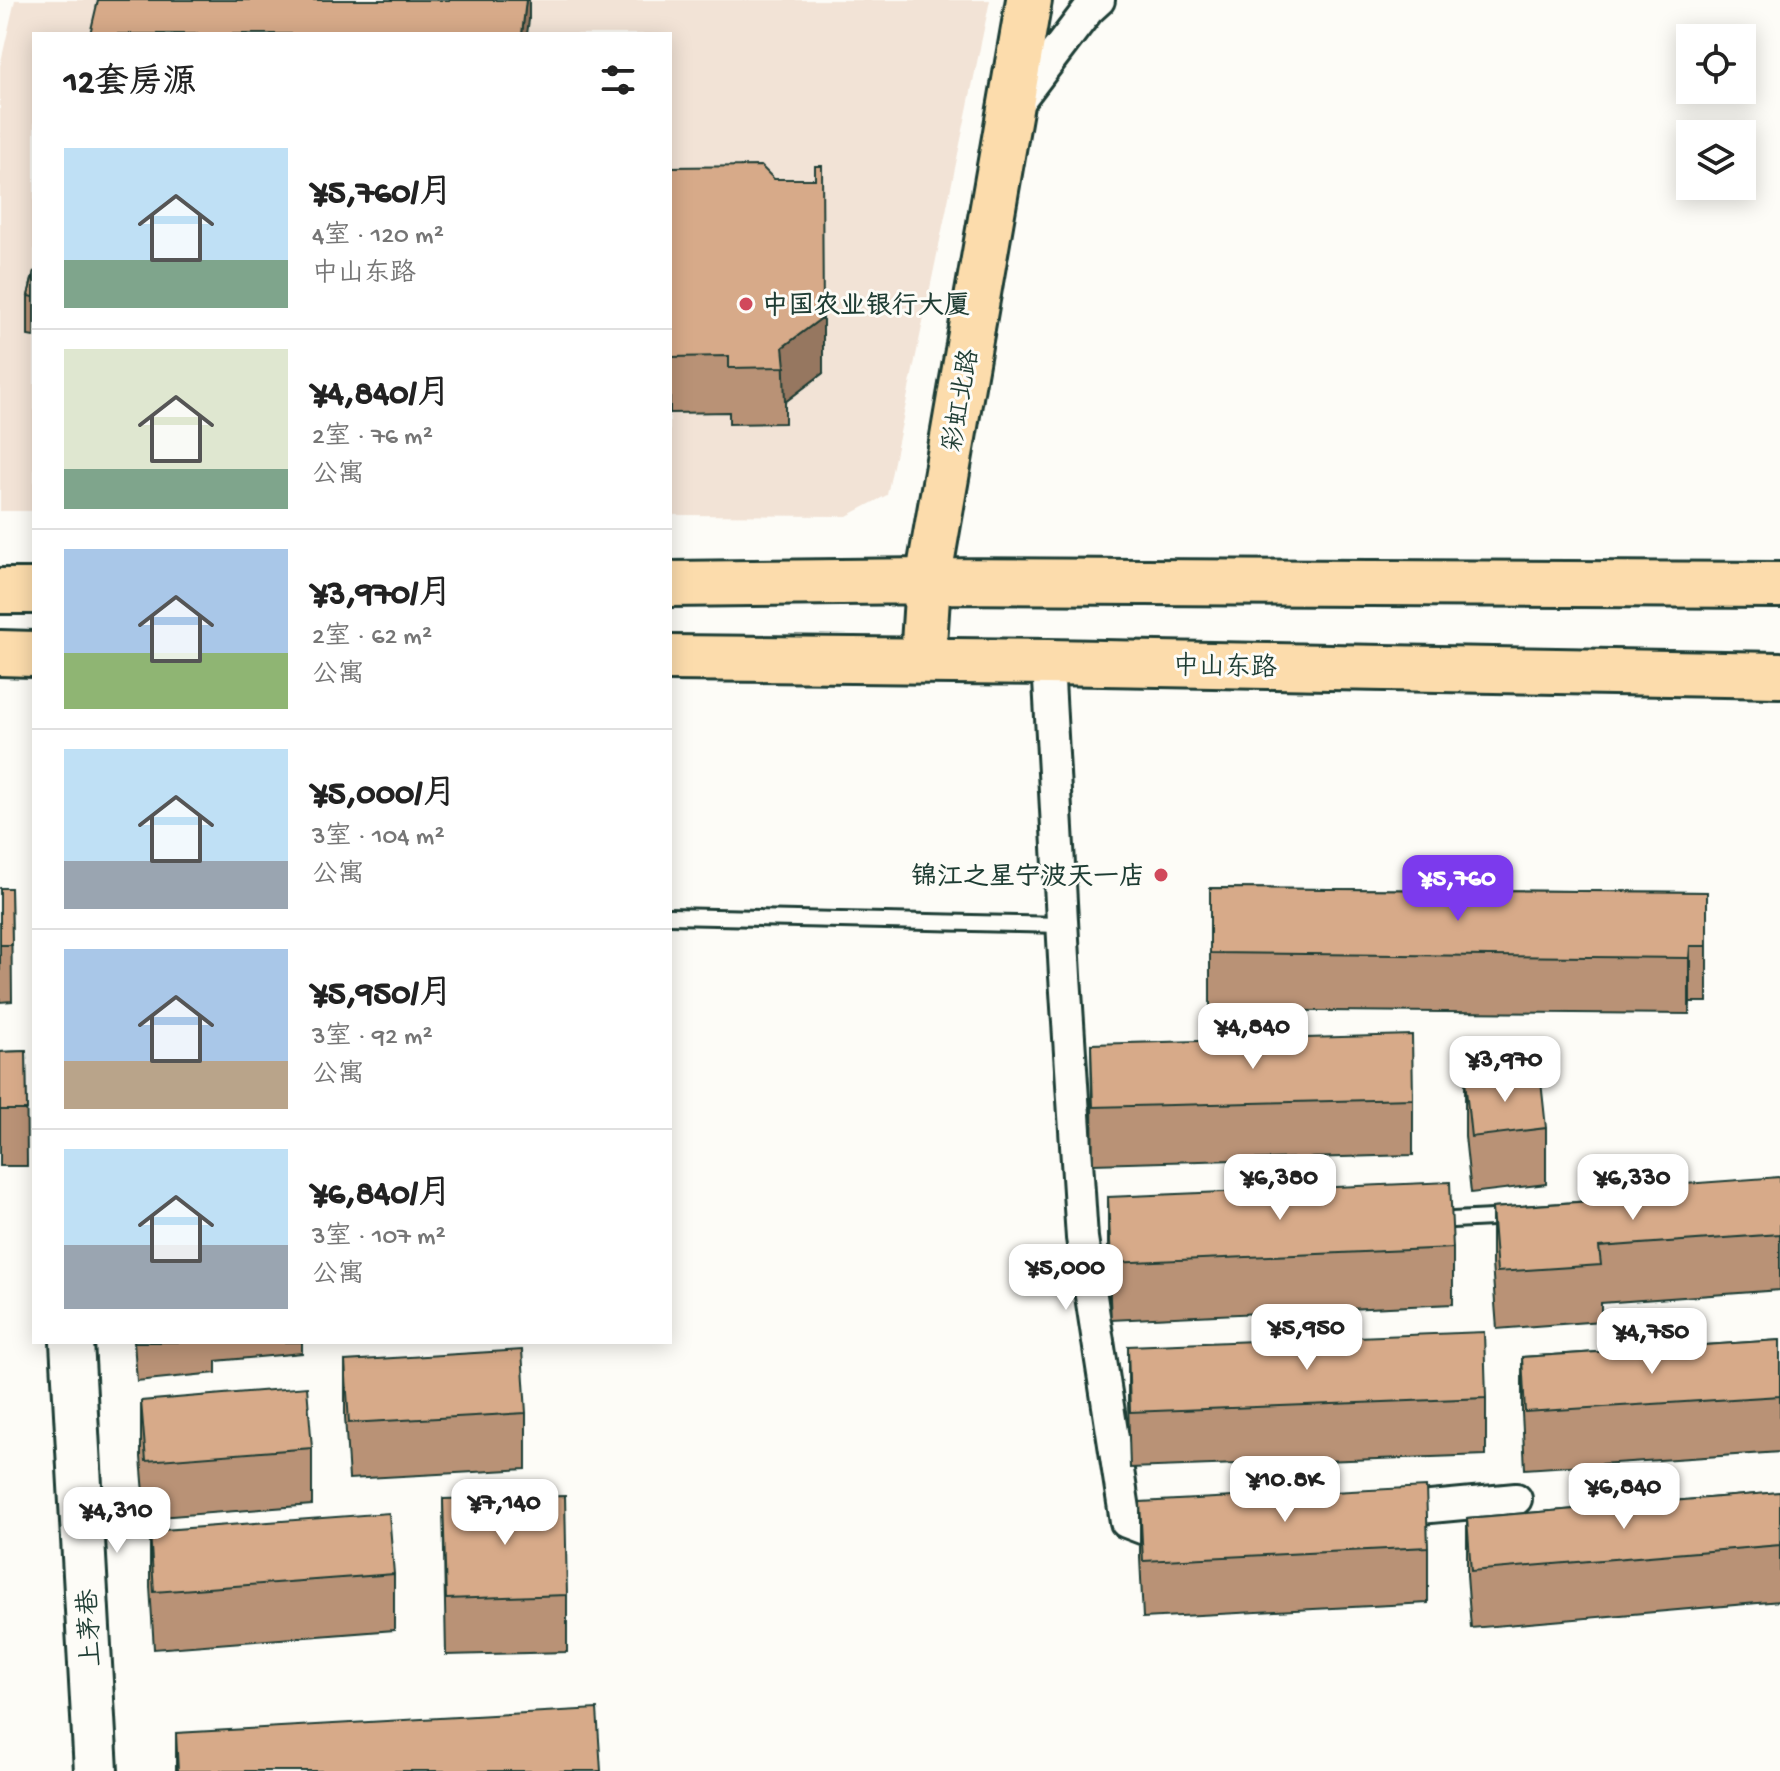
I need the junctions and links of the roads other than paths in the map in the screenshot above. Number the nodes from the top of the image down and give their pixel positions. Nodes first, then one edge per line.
1 (1029, 0) edge
2 (1099, 0) edge
3 (1010, 114) junction
4 (928, 581) junction
5 (672, 584) edge
6 (1780, 585) edge
7 (0, 591) edge
8 (32, 591) edge
9 (32, 652) edge
10 (0, 653) edge
11 (672, 658) edge
12 (923, 660) junction
13 (1048, 662) junction
14 (1780, 675) edge
15 (672, 916) edge
16 (1062, 925) junction
17 (1521, 1217) edge
18 (1411, 1222) edge
19 (72, 1344) edge
20 (1516, 1499) dead end
21 (1359, 1514) edge
22 (1202, 1528) edge
23 (96, 1771) edge

1 - 3 main road, 彩虹北路
2 - 3 street
3 - 4 main road, 彩虹北路
4 - 5 main road
4 - 6 main road
4 - 12 main road, 彩虹北路
7 - 8 main road
9 - 10 main road
11 - 12 main road, 中山东路
12 - 13 main road, 中山东路
13 - 14 main road, 中山东路
13 - 16 street
15 - 16 lane
16 - 22 street
17 - 18 lane
19 - 23 street, 上茅巷
20 - 21 street

